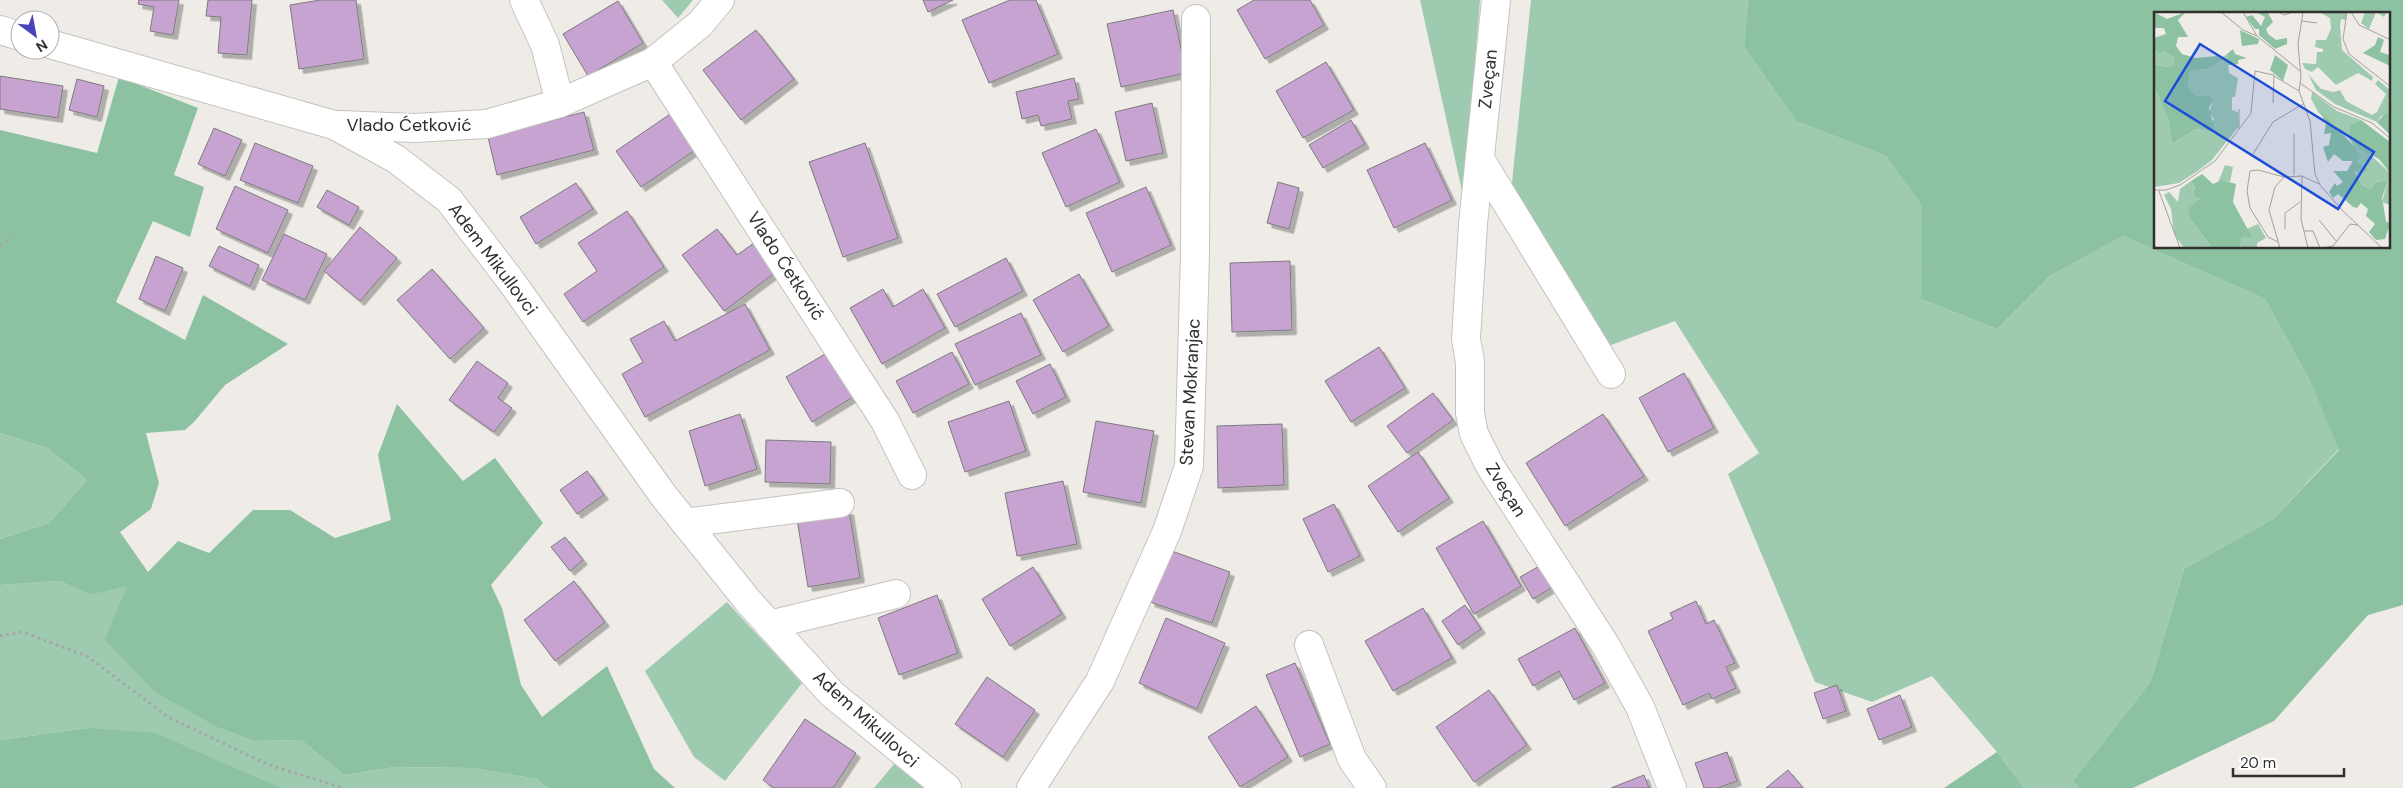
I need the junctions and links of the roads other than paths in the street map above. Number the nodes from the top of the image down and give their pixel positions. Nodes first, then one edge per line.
1 (524, 0) edge
2 (720, 0) edge
3 (1496, 0) edge
4 (1196, 19) dead end
5 (60, 47) edge
6 (653, 62) junction
7 (560, 103) junction
8 (334, 125) junction
9 (1480, 159) junction
10 (1611, 374) dead end
11 (912, 474) dead end
12 (840, 503) dead end
13 (685, 523) junction
14 (896, 594) dead end
15 (769, 624) junction
16 (1309, 646) dead end
17 (947, 788) edge
18 (1031, 788) edge
19 (1372, 788) edge
20 (1672, 788) edge

1 - 7 street
2 - 6 street, Vlado Ćetković
3 - 9 street, Zveçan
4 - 18 street, Stevan Mokranjac
5 - 8 street, Adem Mikullovci
6 - 7 street, Vlado Ćetković
6 - 11 street, Vlado Ćetković
7 - 8 street, Vlado Ćetković
8 - 13 street, Adem Mikullovci
9 - 10 street
9 - 20 street, Zveçan
12 - 13 street
13 - 15 street, Adem Mikullovci
14 - 15 street
15 - 17 street, Adem Mikullovci
16 - 19 street

